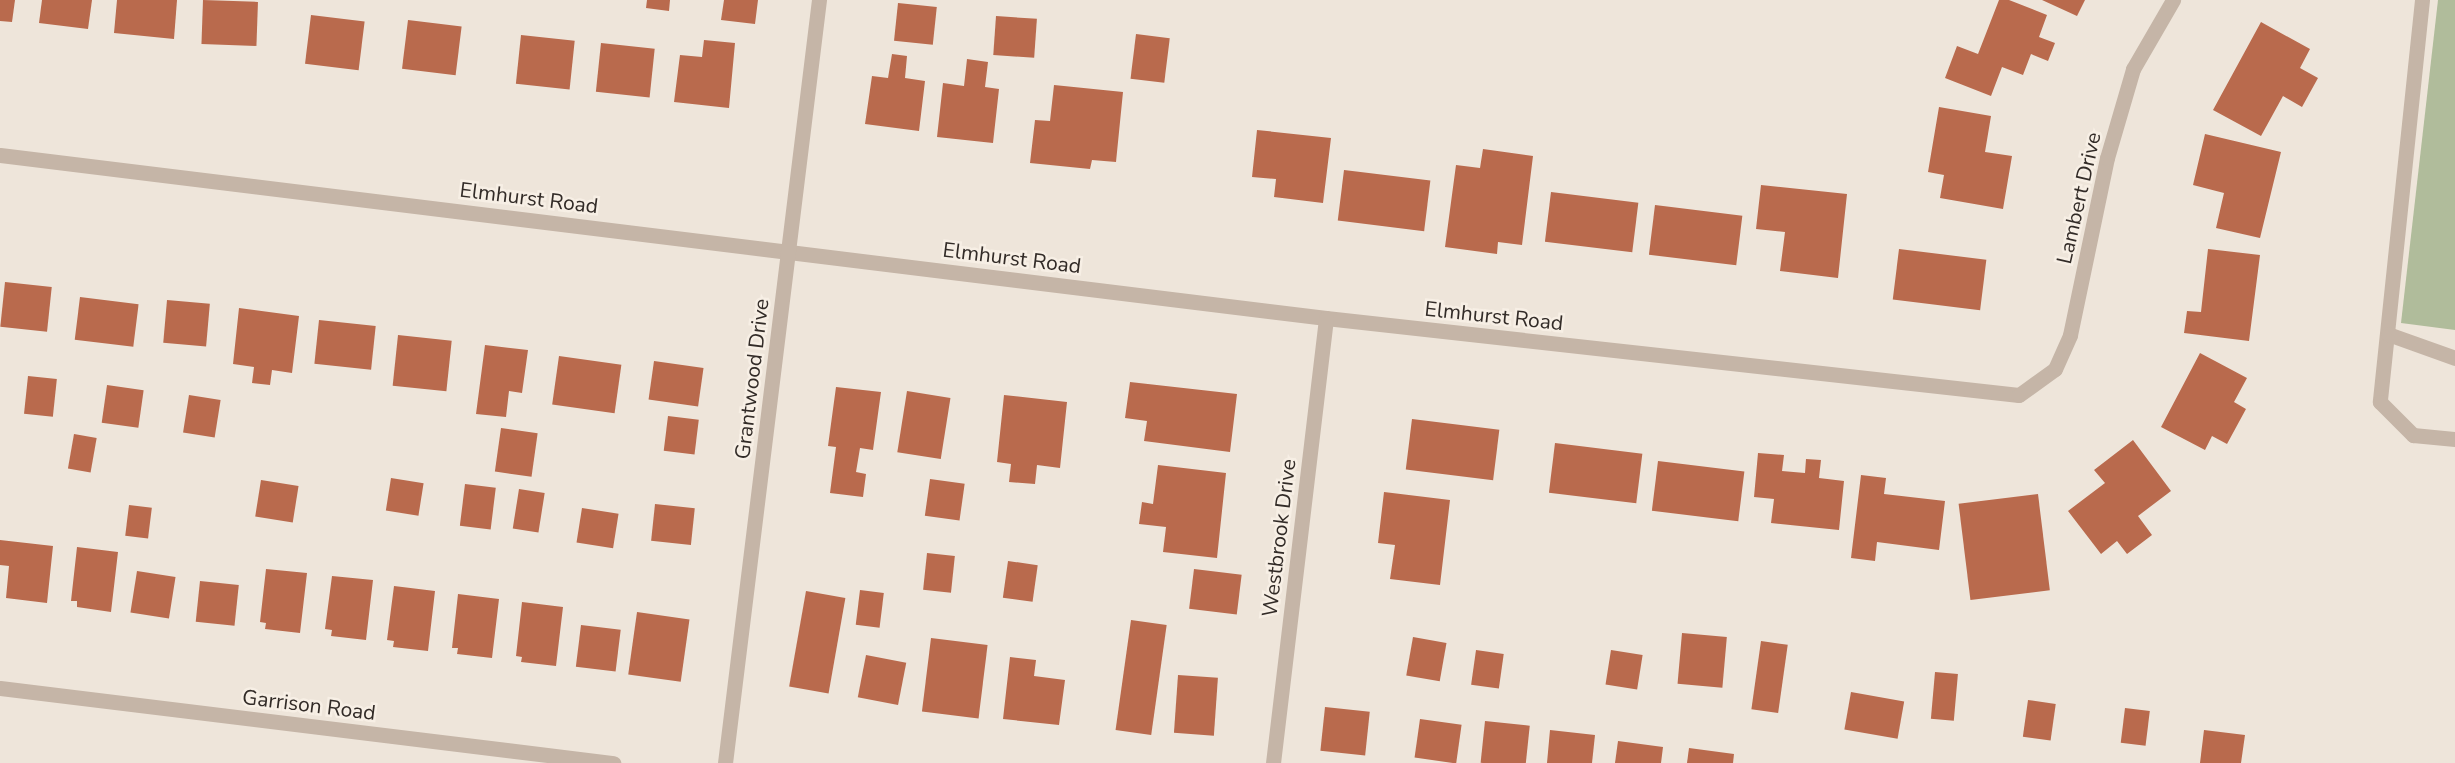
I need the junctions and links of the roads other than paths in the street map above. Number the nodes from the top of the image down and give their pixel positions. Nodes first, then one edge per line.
1 (819, 0) edge
2 (2173, 0) edge
3 (2422, 0) edge
4 (0, 155) edge
5 (789, 251) junction
6 (1326, 318) junction
7 (2388, 334) junction
8 (2455, 358) edge
9 (2019, 395) joint
10 (2455, 439) edge
11 (0, 688) edge
12 (613, 763) edge
13 (725, 763) edge
14 (1273, 763) edge

1 - 5 street, Grantwood Drive
2 - 9 street, Lambert Drive
3 - 7 street
4 - 5 street, Elmhurst Road
5 - 6 street, Elmhurst Road
5 - 13 street, Grantwood Drive
6 - 9 street, Elmhurst Road
6 - 14 street, Westbrook Drive
7 - 8 street
7 - 10 street
11 - 12 street, Garrison Road

